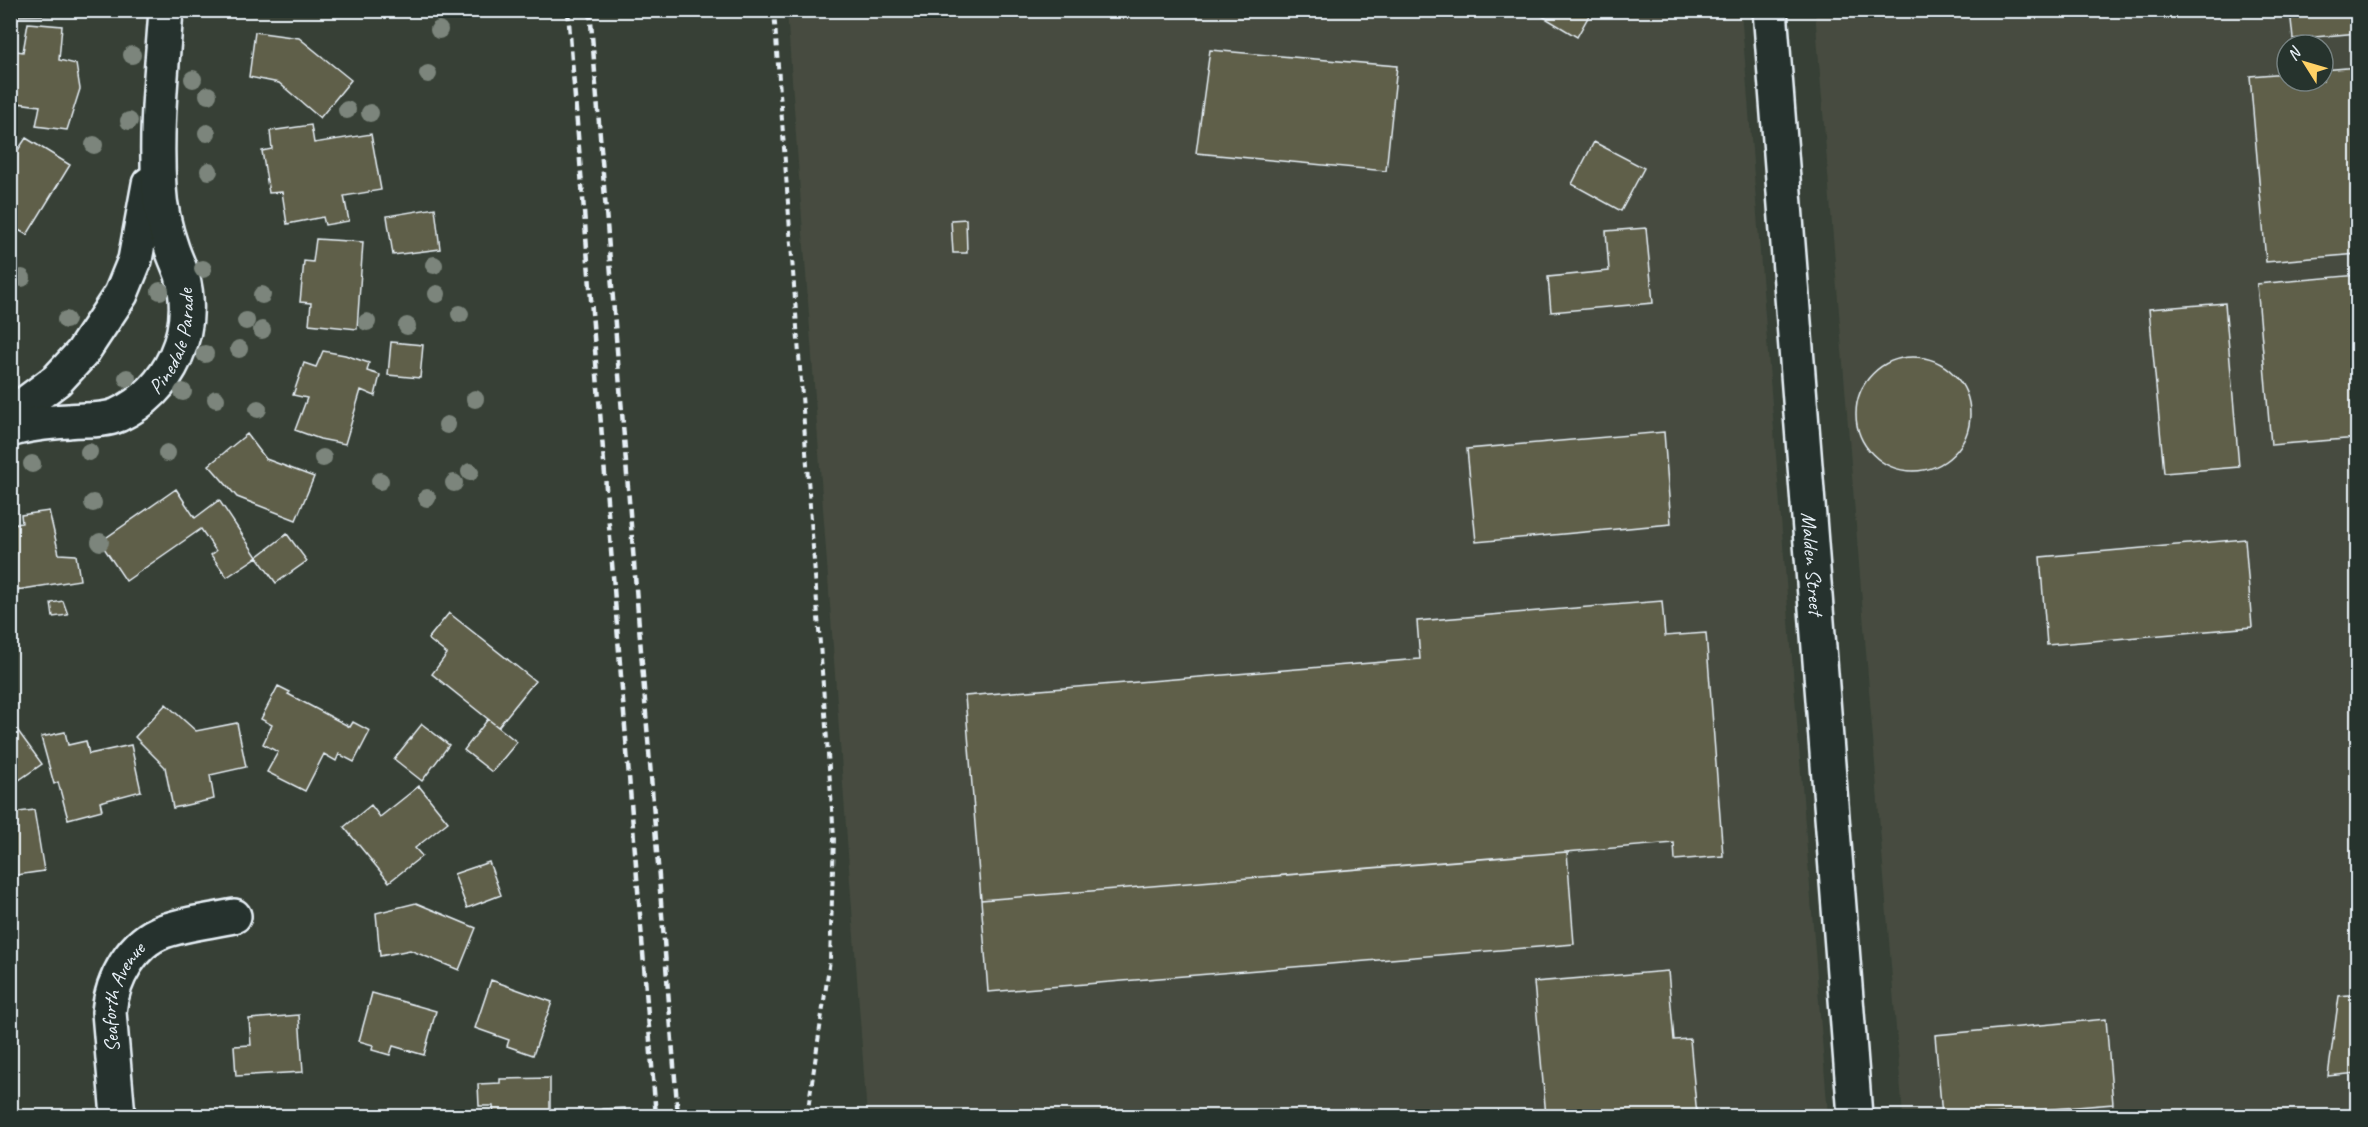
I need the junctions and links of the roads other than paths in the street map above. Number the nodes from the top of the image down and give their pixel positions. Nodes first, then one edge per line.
1 (166, 10) edge
2 (1770, 10) edge
3 (156, 141) junction
4 (10, 415) edge
5 (10, 430) edge
6 (234, 916) dead end
7 (118, 1116) edge
8 (1856, 1116) edge

1 - 3 street, Pinedale Parade
2 - 8 street, Malden Street
3 - 4 street, Pinedale Parade
3 - 5 street, Pinedale Parade
6 - 7 street, Seaforth Avenue

